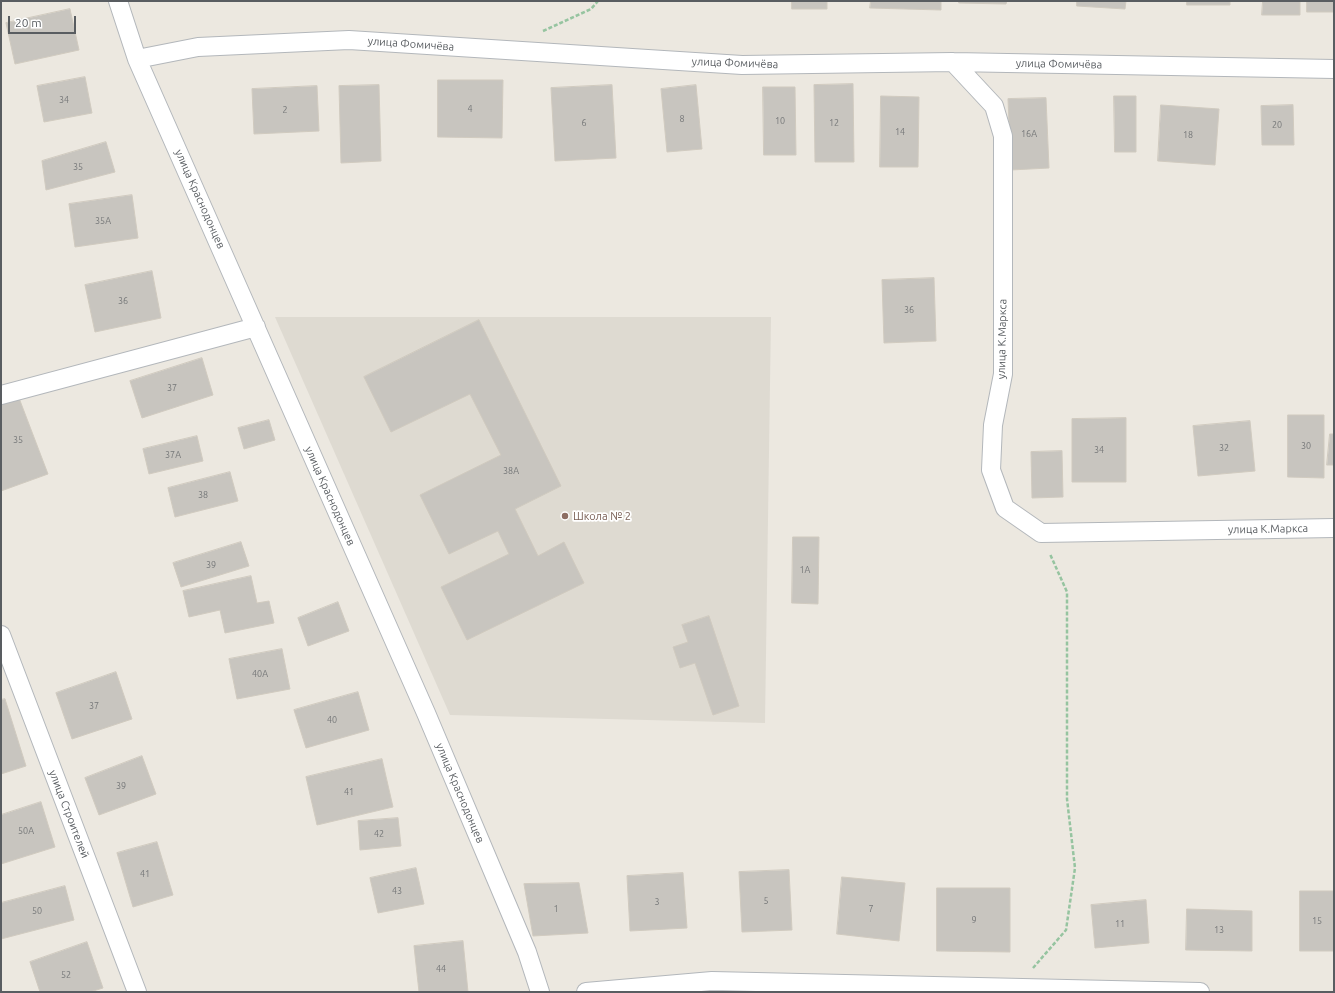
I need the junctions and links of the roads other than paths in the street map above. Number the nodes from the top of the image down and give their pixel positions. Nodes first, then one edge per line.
1 (118, 1) edge
2 (137, 59) junction
3 (953, 62) junction
4 (1334, 69) edge
5 (256, 327) junction
6 (1, 395) edge
7 (1334, 528) edge
8 (1, 635) edge
9 (137, 992) edge
10 (540, 992) edge
11 (586, 992) edge
12 (1200, 992) edge

1 - 2 street, улица Краснодонцев
2 - 3 street, улица Фомичёва
2 - 5 street, улица Краснодонцев
3 - 4 street, улица Фомичёва
3 - 7 street, улица К.Маркса
5 - 6 street
5 - 10 street, улица Краснодонцев
8 - 9 street, улица Строителей
11 - 12 street

